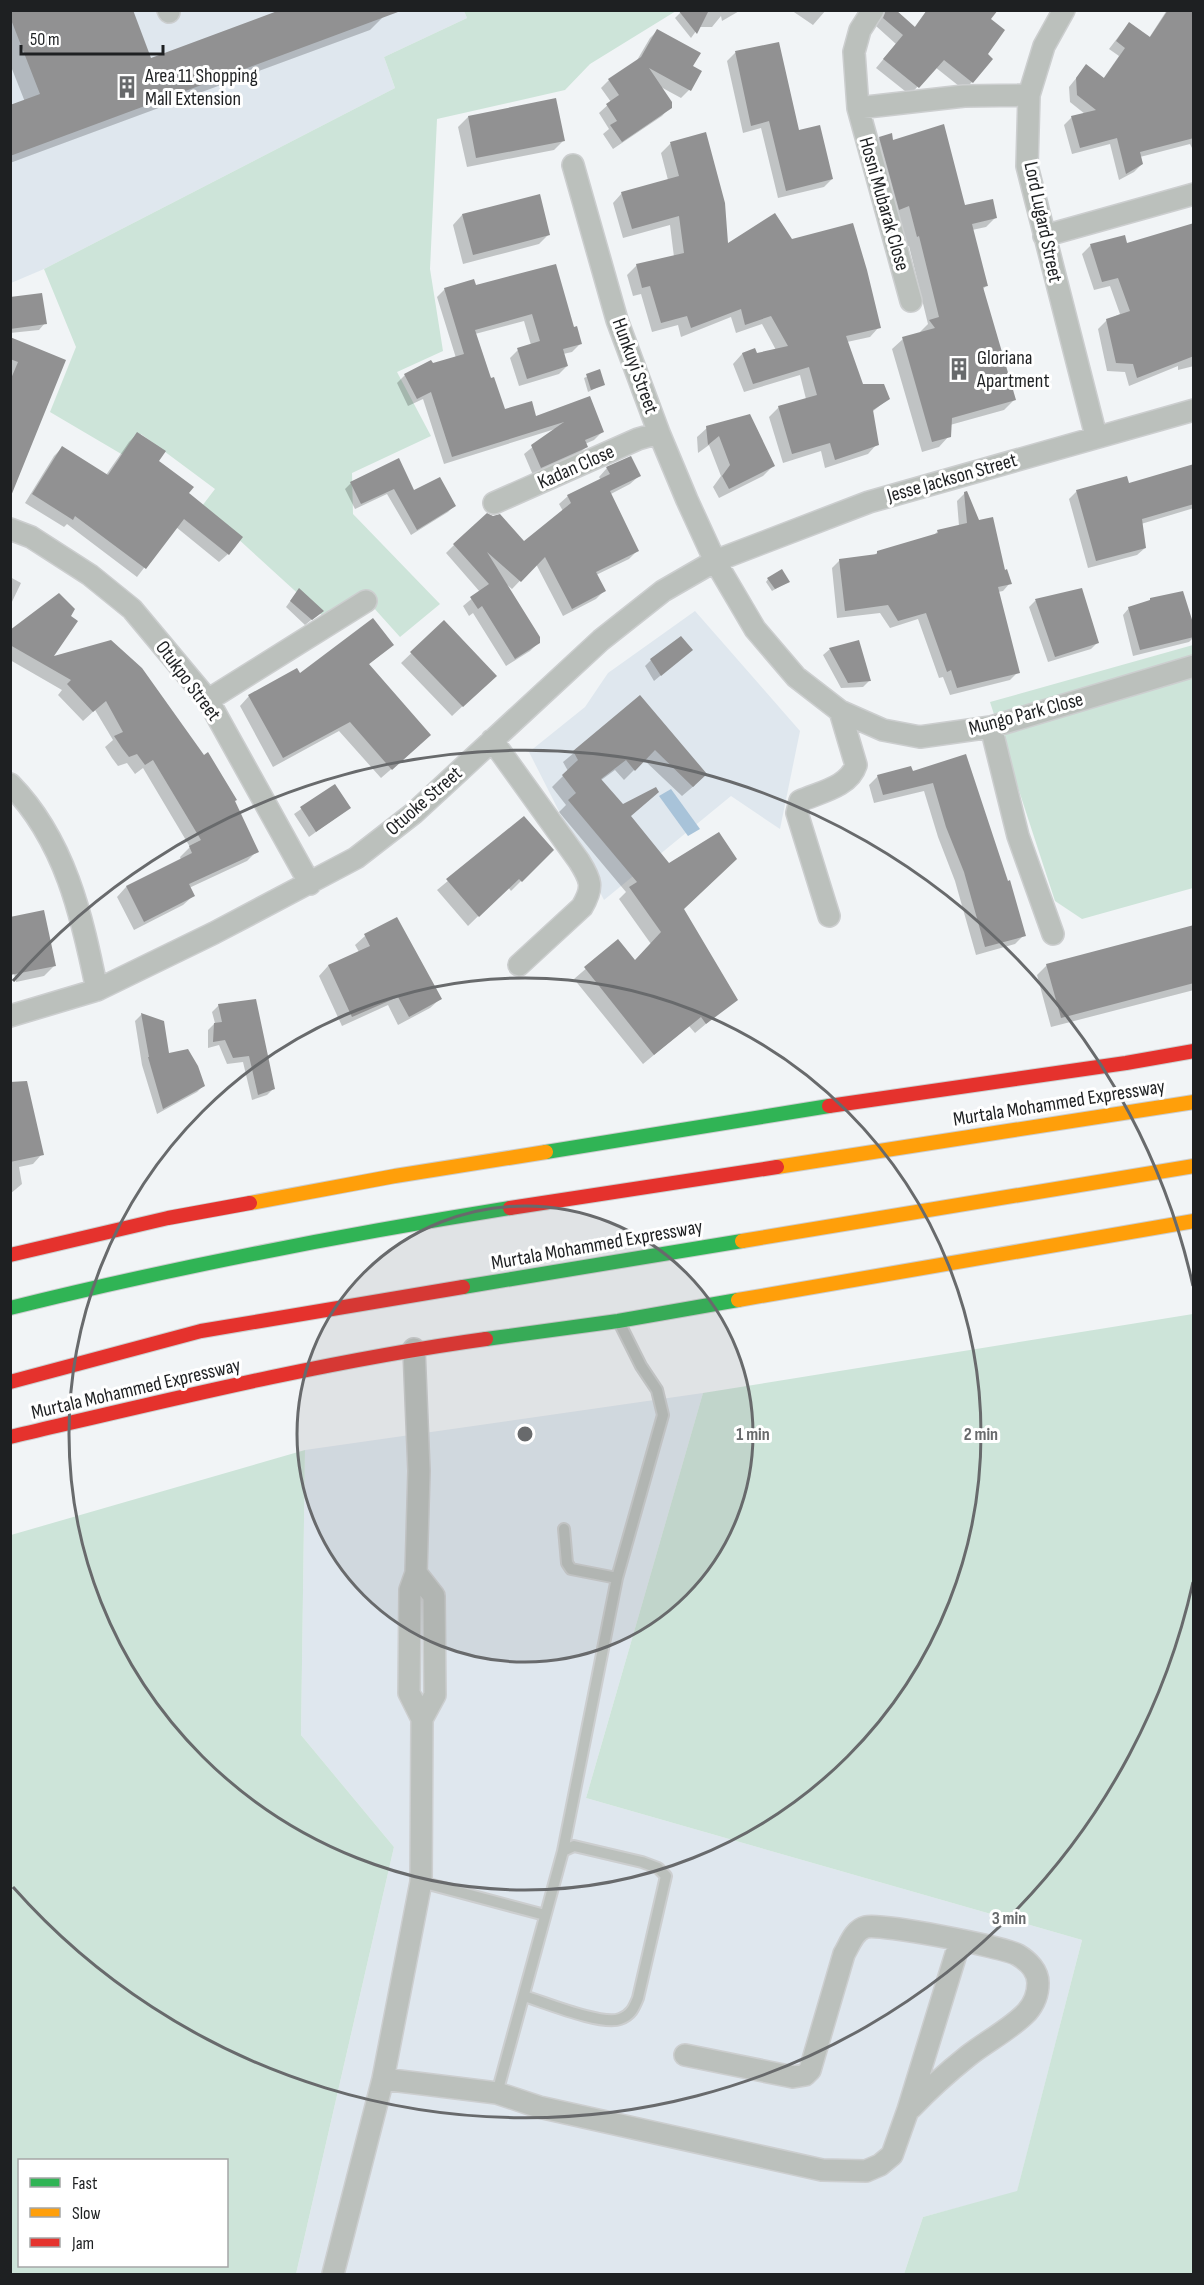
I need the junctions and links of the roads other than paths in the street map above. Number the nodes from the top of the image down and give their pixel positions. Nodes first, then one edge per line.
1 (873, 10) edge
2 (1064, 10) edge
3 (1029, 95) junction
4 (858, 108) junction
5 (573, 165) dead end
6 (1194, 194) edge
7 (1044, 236) junction
8 (911, 301) dead end
9 (1194, 410) edge
10 (659, 433) junction
11 (1096, 436) junction
12 (494, 503) dead end
13 (10, 529) edge
14 (715, 561) junction
15 (366, 601) dead end
16 (1194, 666) edge
17 (208, 700) junction
18 (840, 711) junction
19 (991, 728) junction
20 (492, 740) junction
21 (10, 784) edge
22 (310, 884) junction
23 (829, 916) dead end
24 (1053, 934) dead end
25 (519, 965) dead end
26 (98, 990) junction
27 (10, 1016) edge
28 (1194, 1051) edge
29 (1194, 1102) edge
30 (1194, 1166) edge
31 (1194, 1221) edge
32 (10, 1254) edge
33 (10, 1308) edge
34 (618, 1321) junction
35 (414, 1348) junction
36 (10, 1382) edge
37 (10, 1437) edge
38 (564, 1529) dead end
39 (617, 1578) junction
40 (563, 1851) junction
41 (421, 1882) junction
42 (545, 1915) junction
43 (960, 1941) junction
44 (524, 1996) junction
45 (685, 2055) dead end
46 (383, 2079) junction
47 (497, 2093) junction
48 (908, 2110) junction
49 (333, 2274) edge

1 - 4 street, Hosni Mubarak Close
2 - 3 street, Lord Lugard Street
3 - 4 street, Hosni Mubarak Close
3 - 7 street, Lord Lugard Street
4 - 8 street, Hosni Mubarak Close
5 - 10 street, Hunkuyi Street
6 - 7 street
7 - 11 street, Lord Lugard Street
9 - 11 street, Jesse Jackson Street
10 - 12 street, Kadan Close
10 - 14 street, Hunkuyi Street
11 - 14 street, Jesse Jackson Street
13 - 17 street, Otukpo Street
14 - 18 street, Mungo Park Close
14 - 20 street, Otuoke Street
15 - 17 street
16 - 19 street, Mungo Park Close
17 - 22 street, Otukpo Street
18 - 19 street, Mungo Park Close
18 - 23 street
19 - 24 street
20 - 22 street, Otuoke Street
20 - 25 street
21 - 26 street
22 - 26 street, Otuoke Street
26 - 27 street, Otuoke Street
28 - 32 highway, Murtala Mohammed Expressway
29 - 33 highway, Murtala Mohammed Expressway
30 - 36 highway, Murtala Mohammed Expressway
31 - 34 highway, Murtala Mohammed Expressway
34 - 35 highway, Murtala Mohammed Expressway
34 - 39 lane
35 - 37 highway, Murtala Mohammed Expressway
35 - 41 street
38 - 39 lane
39 - 40 lane
40 - 42 lane
40 - 44 lane
41 - 42 lane
41 - 46 street
42 - 44 lane
43 - 45 street
43 - 48 street
43 - 48 street
44 - 47 lane
46 - 47 street
46 - 49 street
47 - 48 street

